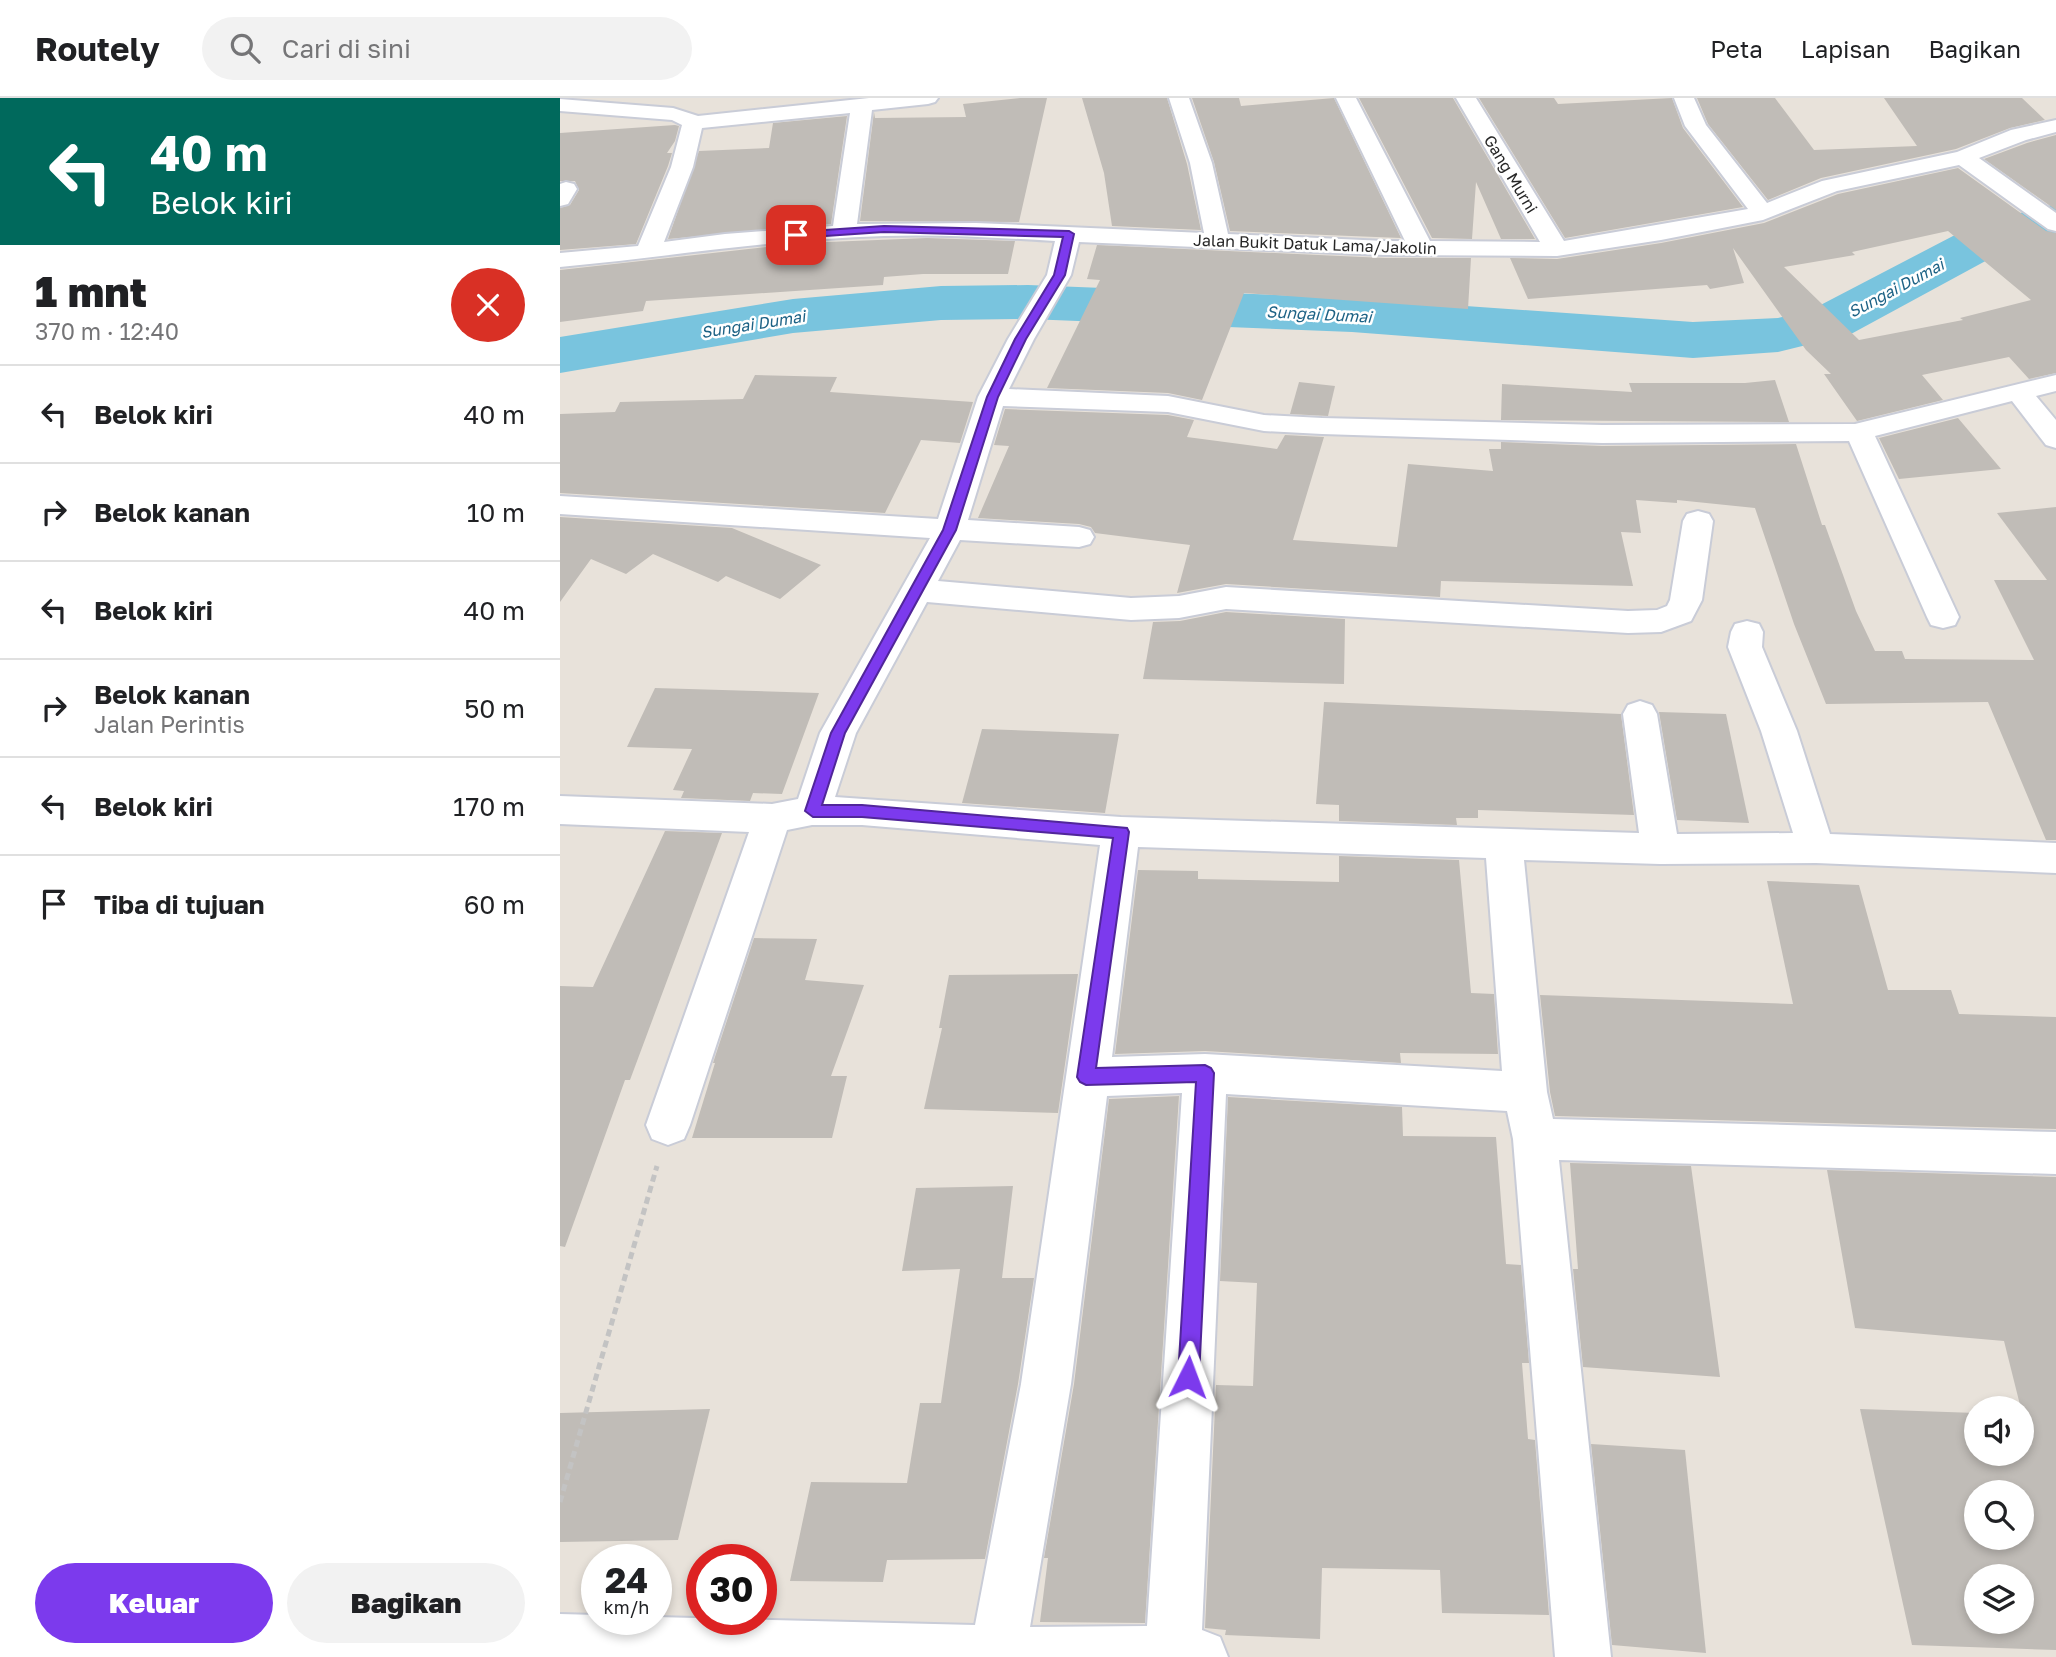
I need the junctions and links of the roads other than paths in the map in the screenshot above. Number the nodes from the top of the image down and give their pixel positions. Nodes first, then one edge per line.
1 (928, 98) edge
2 (1179, 98) edge
3 (1346, 98) edge
4 (1466, 98) edge
5 (1684, 98) edge
6 (560, 105) edge
7 (862, 106) junction
8 (693, 123) junction
9 (2056, 126) edge
10 (1964, 157) junction
11 (1763, 213) junction
12 (2056, 224) edge
13 (844, 230) junction
14 (1069, 234) junction
15 (1218, 241) junction
16 (1421, 248) junction
17 (1557, 249) junction
18 (648, 252) junction
19 (560, 260) edge
20 (2056, 383) edge
21 (2019, 392) junction
22 (992, 397) junction
23 (1859, 432) junction
24 (2056, 439) edge
25 (560, 505) edge
26 (1698, 521) dead end
27 (950, 530) junction
28 (1079, 537) dead end
29 (916, 590) junction
30 (1943, 617) dead end
31 (1747, 632) dead end
32 (1640, 714) dead end
33 (560, 810) edge
34 (813, 811) junction
35 (772, 818) junction
36 (1121, 832) junction
37 (1504, 843) junction
38 (1816, 848) junction
39 (1660, 849) junction
40 (2056, 858) edge
41 (1205, 1073) junction
42 (1086, 1077) junction
43 (1525, 1092) junction
44 (668, 1125) road end
45 (1535, 1139) junction
46 (2056, 1153) edge
47 (560, 1642) edge
48 (1029, 1655) edge
49 (1187, 1655) edge
50 (1583, 1657) edge

1 - 7 street
2 - 15 street
3 - 16 street
4 - 17 street, Gang Murni
5 - 11 street
6 - 8 street
7 - 8 street
7 - 13 street
8 - 18 street
9 - 10 street, Jalan Bukit Datuk Lama/Jakolin
10 - 11 street, Jalan Bukit Datuk Lama/Jakolin
10 - 12 street
11 - 17 street, Jalan Bukit Datuk Lama/Jakolin
13 - 14 street, Jalan Bukit Datuk Lama/Jakolin
13 - 18 street, Jalan Bukit Datuk Lama/Jakolin
14 - 15 street, Jalan Bukit Datuk Lama/Jakolin
14 - 22 street
15 - 16 street, Jalan Bukit Datuk Lama/Jakolin
16 - 17 street, Jalan Bukit Datuk Lama/Jakolin
18 - 19 street, Jalan Bukit Datuk Lama/Jakolin
20 - 21 street
21 - 23 street
21 - 24 street
22 - 23 street
22 - 27 street
23 - 30 street
25 - 27 street
26 - 29 street
27 - 28 street
27 - 29 street
29 - 34 street
31 - 38 street
32 - 39 street
33 - 35 street
34 - 35 street
34 - 36 street
35 - 44 street
36 - 37 street
36 - 42 street
37 - 39 street
37 - 43 street
38 - 39 street
38 - 40 street
41 - 42 street
41 - 43 street
41 - 49 street
42 - 48 street
43 - 45 street
45 - 46 street
45 - 50 street
47 - 48 street
48 - 49 street

